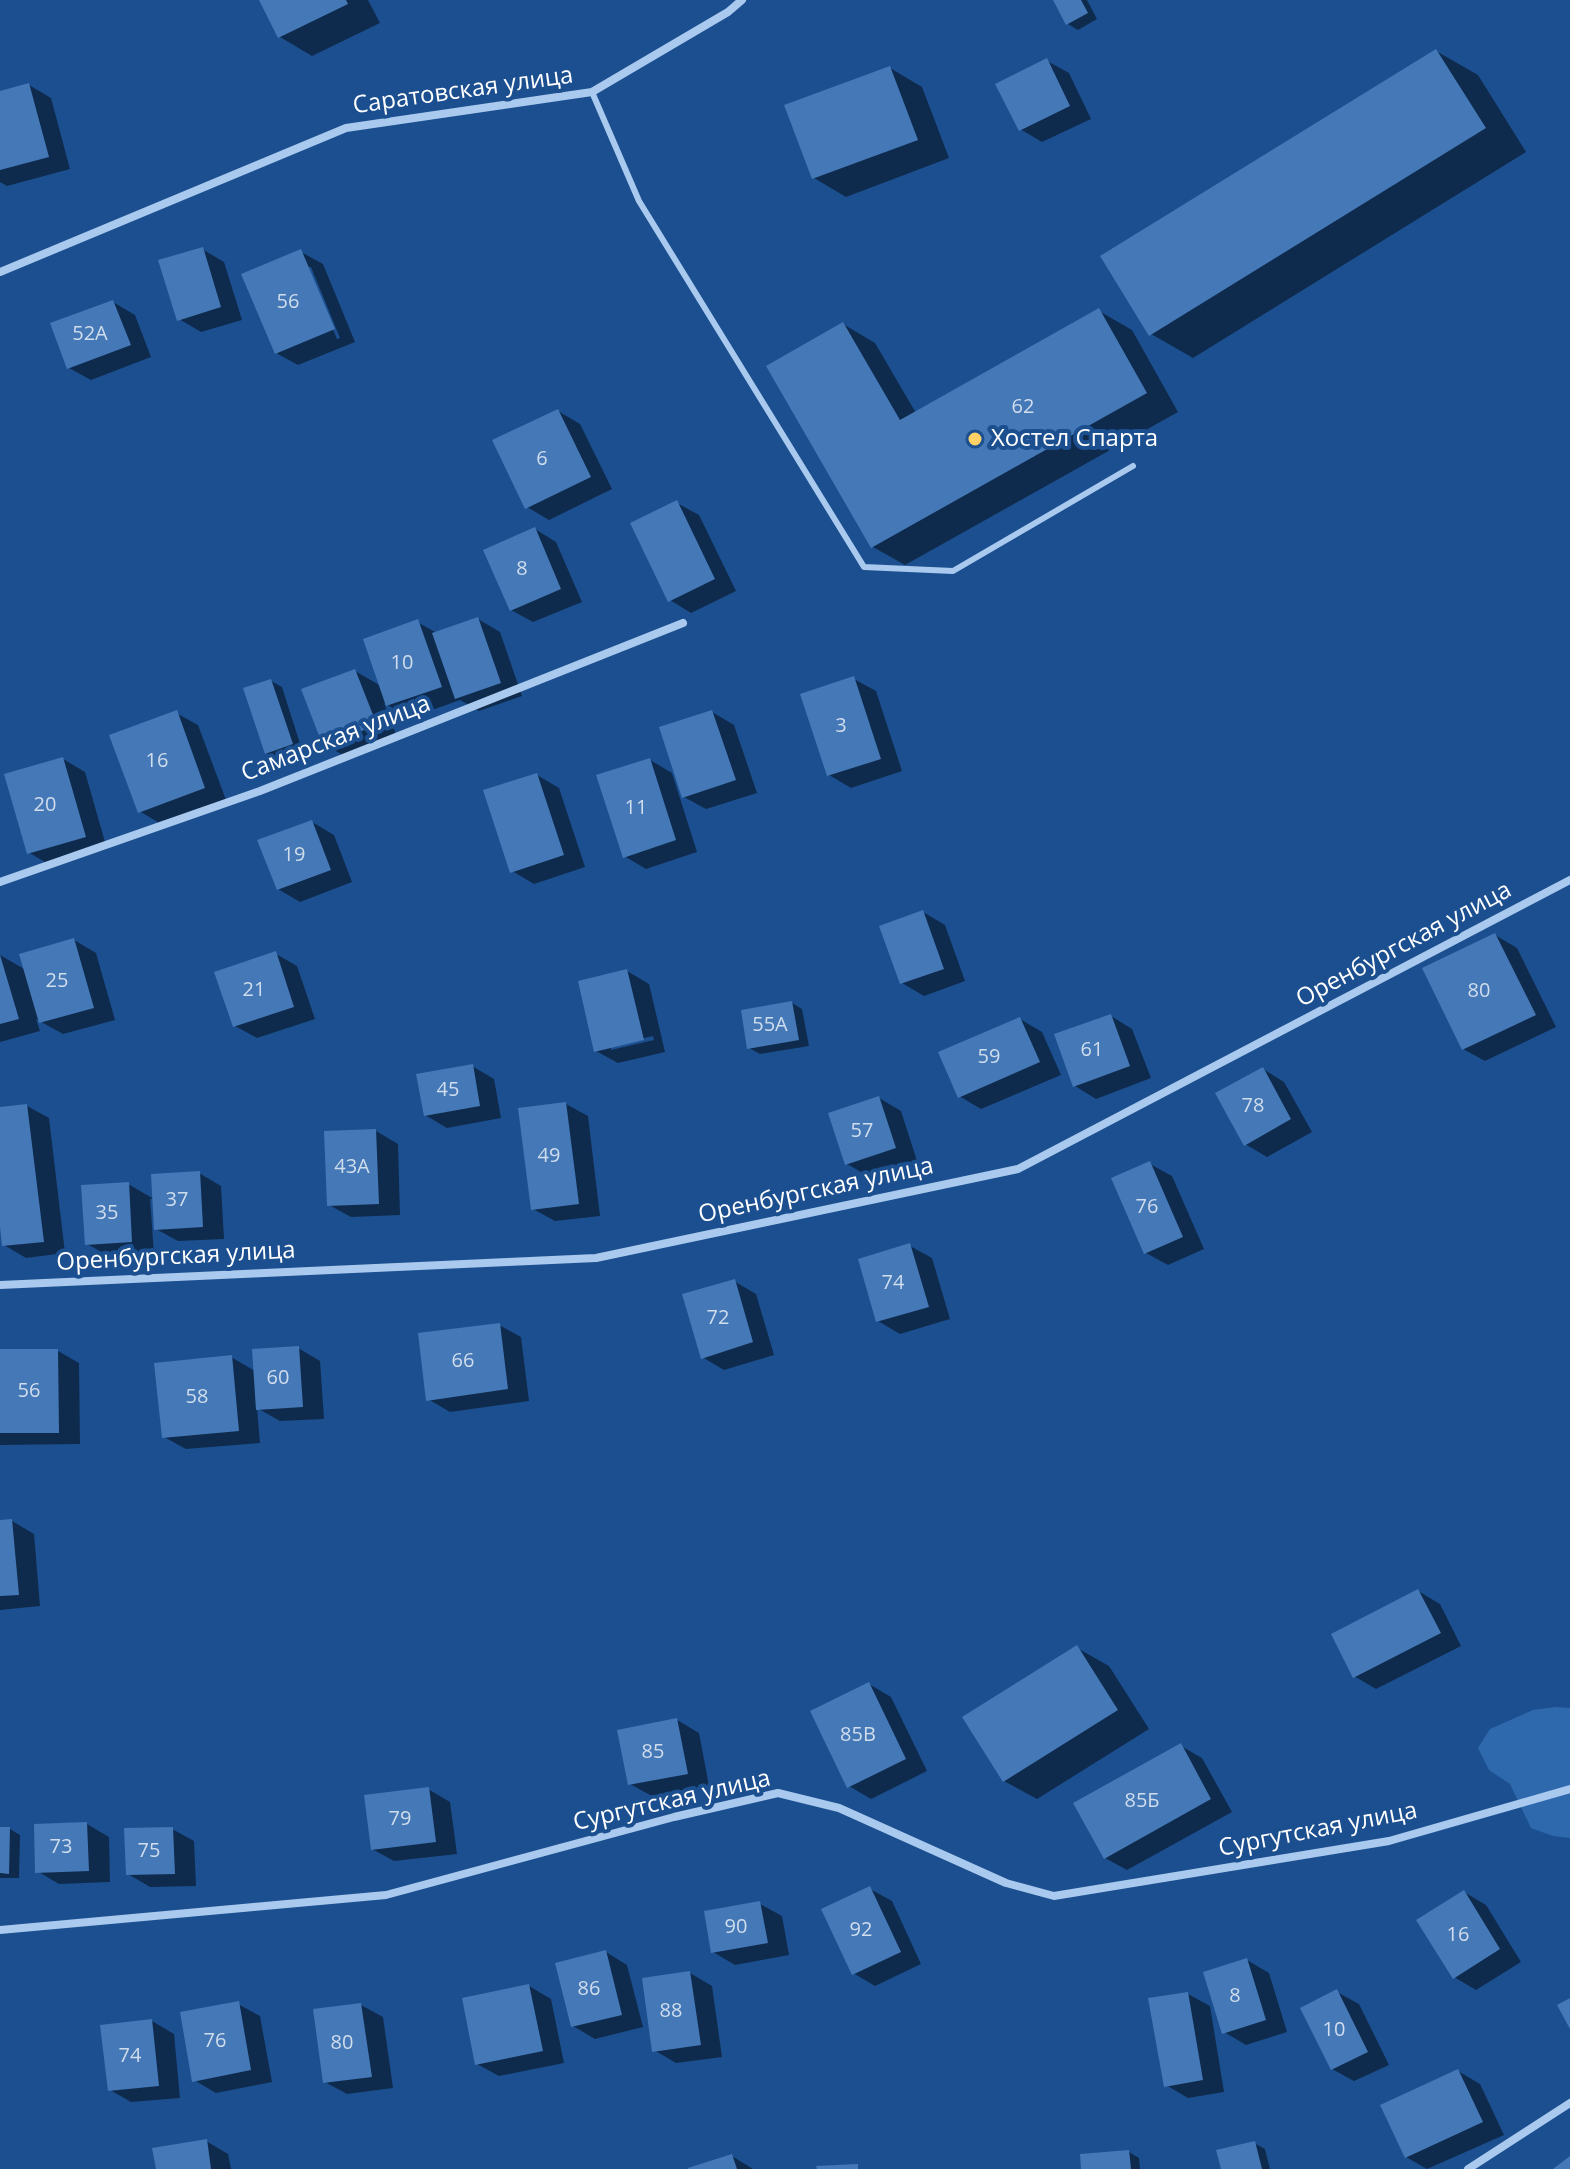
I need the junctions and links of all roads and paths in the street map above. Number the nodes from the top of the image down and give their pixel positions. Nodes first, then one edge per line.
1 (742, 0) edge
2 (592, 92) junction
3 (0, 272) edge
4 (1133, 466) dead end
5 (683, 623) dead end
6 (1570, 880) edge
7 (0, 882) edge
8 (0, 1285) edge
9 (1570, 1789) edge
10 (0, 1930) edge
11 (1570, 2103) edge
12 (1468, 2169) edge

1 - 2 street, Саратовская улица
2 - 3 street, Саратовская улица
2 - 4 lane
5 - 7 street, Самарская улица
6 - 8 street, Оренбургская улица
9 - 10 street, Сургутская улица
11 - 12 street

